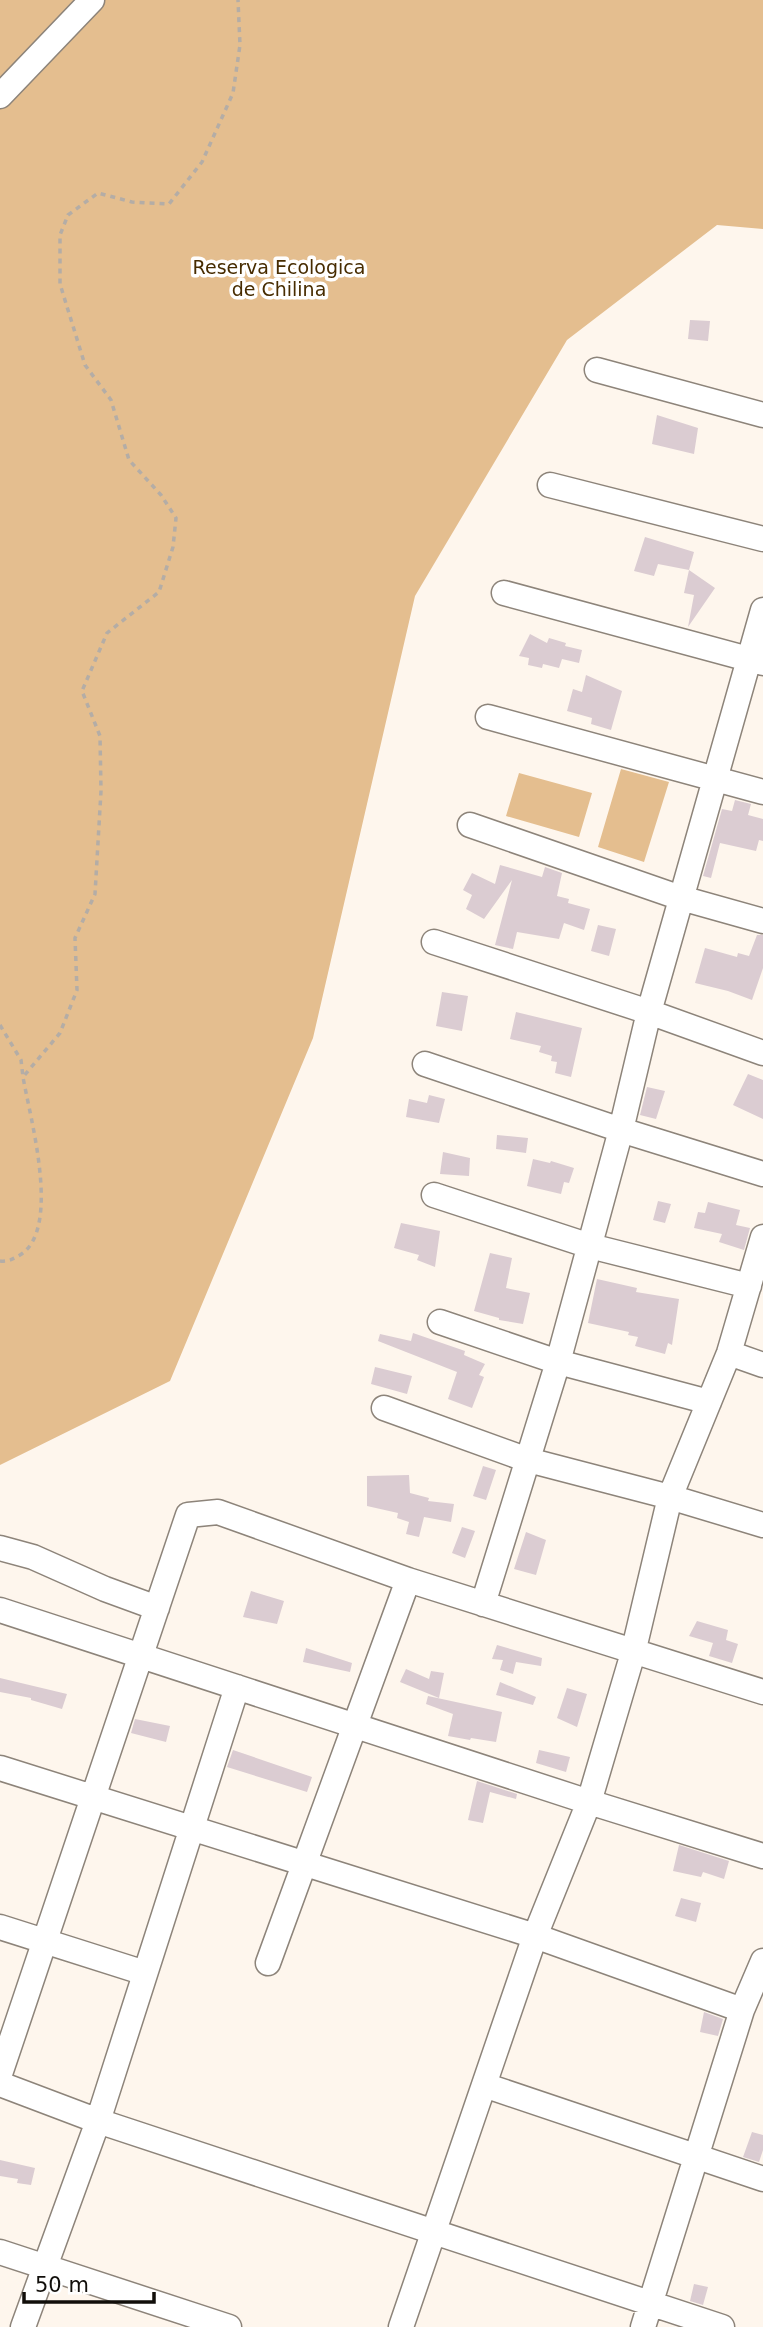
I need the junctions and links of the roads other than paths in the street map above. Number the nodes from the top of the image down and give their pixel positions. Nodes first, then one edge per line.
1 (92, 0) edge
2 (0, 96) edge
3 (597, 369) dead end
4 (763, 415) edge
5 (550, 485) dead end
6 (763, 539) edge
7 (504, 593) dead end
8 (763, 610) edge
9 (756, 661) edge
10 (488, 718) dead end
11 (715, 779) junction
12 (763, 792) edge
13 (470, 825) dead end
14 (681, 898) junction
15 (763, 921) edge
16 (434, 942) dead end
17 (649, 1012) junction
18 (763, 1053) edge
19 (425, 1063) dead end
20 (621, 1130) junction
21 (763, 1174) edge
22 (434, 1195) dead end
23 (763, 1237) edge
24 (590, 1245) junction
25 (749, 1286) junction
26 (440, 1322) dead end
27 (729, 1353) junction
28 (558, 1362) junction
29 (763, 1365) edge
30 (709, 1402) junction
31 (384, 1408) dead end
32 (528, 1460) junction
33 (670, 1497) junction
34 (763, 1525) edge
35 (0, 1548) edge
36 (408, 1580) junction
37 (483, 1604) junction
38 (157, 1608) junction
39 (0, 1610) edge
40 (633, 1653) junction
41 (141, 1656) junction
42 (237, 1687) junction
43 (763, 1692) edge
44 (355, 1726) junction
45 (0, 1768) edge
46 (93, 1798) junction
47 (589, 1802) junction
48 (191, 1829) junction
49 (763, 1856) edge
50 (304, 1864) junction
51 (0, 1927) edge
52 (535, 1936) junction
53 (45, 1941) junction
54 (763, 1961) edge
55 (268, 1963) dead end
56 (145, 1973) junction
57 (743, 2010) junction
58 (0, 2074) edge
59 (0, 2084) edge
60 (484, 2085) junction
61 (98, 2121) junction
62 (697, 2158) junction
63 (763, 2179) edge
64 (432, 2231) junction
65 (0, 2252) edge
66 (46, 2267) junction
67 (647, 2315) edge
68 (23, 2327) edge
69 (229, 2327) edge
70 (401, 2327) edge
71 (722, 2327) edge

1 - 2 street
3 - 4 street
5 - 6 street
7 - 9 street
8 - 9 street
9 - 11 street
10 - 11 street
11 - 12 street
11 - 14 street
13 - 14 street
14 - 15 street
14 - 17 street
16 - 17 street
17 - 18 street
17 - 20 street
19 - 20 street
20 - 21 street
20 - 24 street
22 - 24 street
23 - 25 street
24 - 25 street
24 - 28 street
25 - 27 street
26 - 28 street
27 - 29 street
27 - 30 street
28 - 30 street
28 - 32 street
30 - 33 street
31 - 32 street
32 - 33 street
32 - 37 street
33 - 34 street
33 - 40 street
35 - 38 street
36 - 37 street
36 - 38 street
36 - 44 street
37 - 40 street
38 - 41 street
39 - 41 street
40 - 43 street
40 - 47 street
41 - 42 street
41 - 46 street
42 - 44 street
42 - 48 street
44 - 47 street
44 - 50 street
45 - 46 street
46 - 48 street
46 - 53 street
47 - 49 street
47 - 52 street
48 - 50 street
48 - 56 street
50 - 52 street
50 - 55 street
51 - 53 street
52 - 57 street
52 - 60 street
53 - 56 street
53 - 58 street
54 - 57 street
56 - 61 street
57 - 62 street
59 - 61 street
60 - 62 street
60 - 64 street
61 - 64 street
61 - 66 street
62 - 63 street
62 - 67 street
64 - 67 street
64 - 70 street
65 - 66 street
66 - 68 street
66 - 69 street
67 - 71 street

